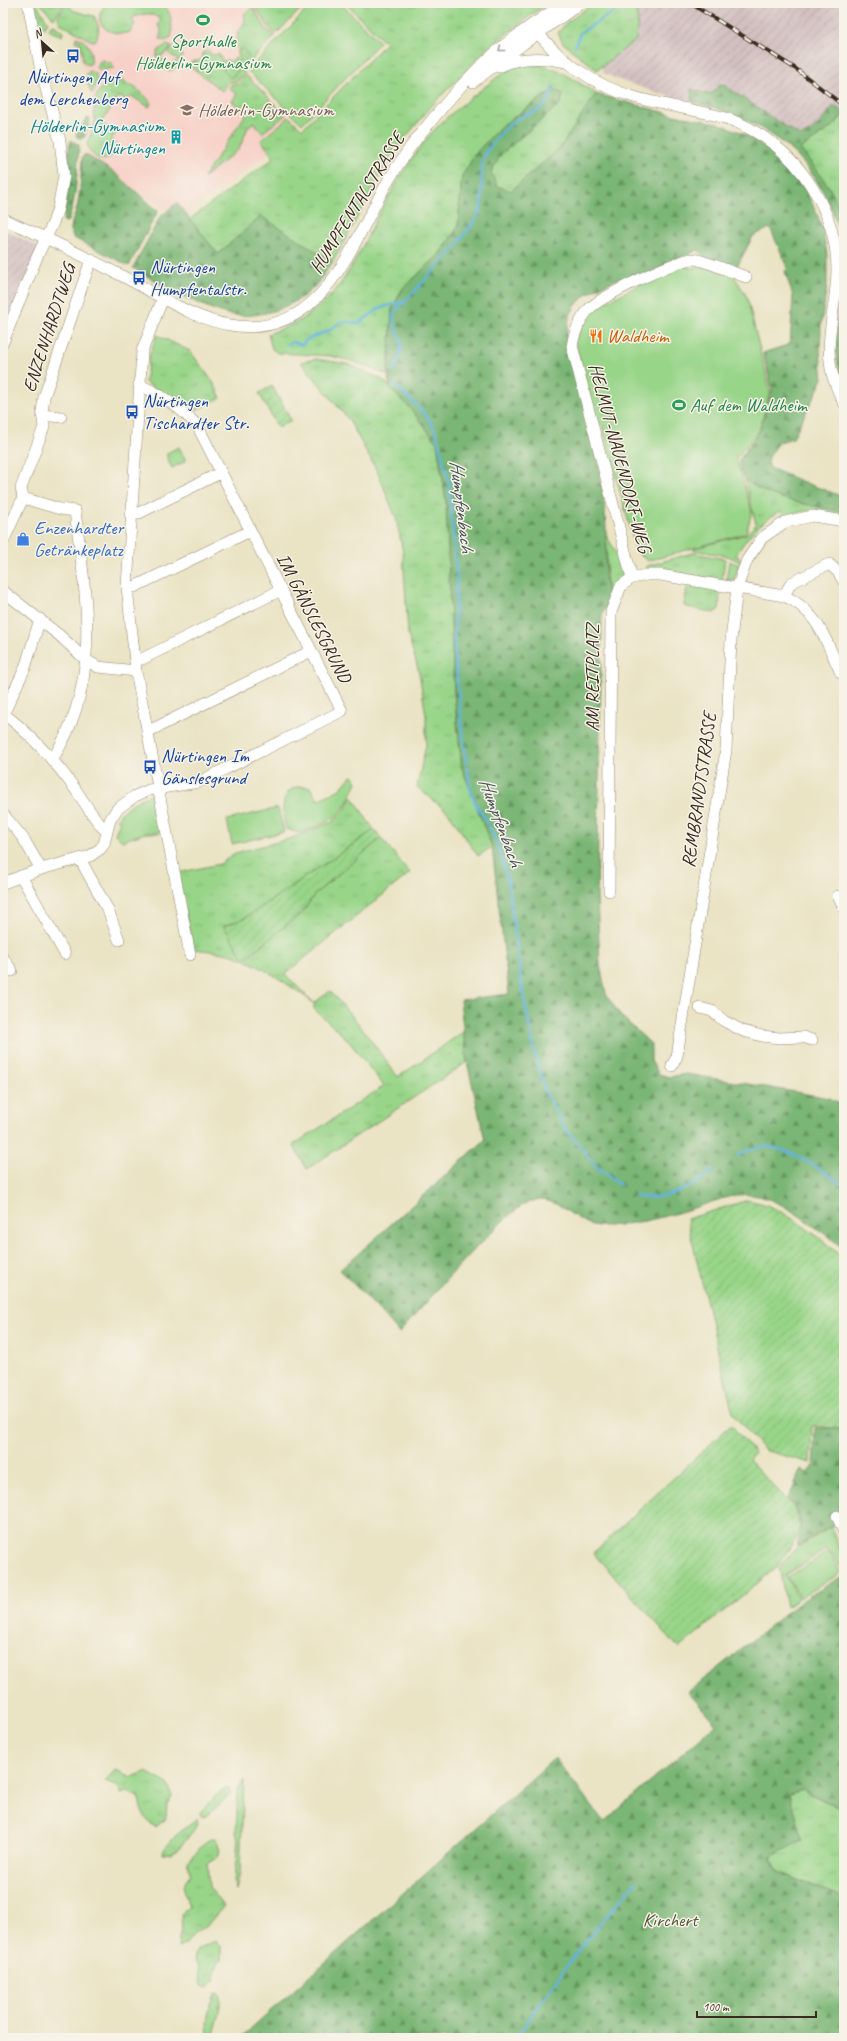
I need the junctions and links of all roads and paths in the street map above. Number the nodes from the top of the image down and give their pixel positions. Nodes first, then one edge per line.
1 (28, 3) edge
2 (564, 3) edge
3 (581, 3) edge
4 (535, 29) junction
5 (568, 63) junction
6 (481, 76) junction
7 (449, 101) junction
8 (3, 219) edge
9 (46, 238) junction
10 (91, 260) junction
11 (746, 277) dead end
12 (163, 298) junction
13 (3, 342) edge
14 (139, 385) junction
15 (844, 403) edge
16 (42, 415) junction
17 (61, 417) dead end
18 (220, 473) junction
19 (23, 498) junction
20 (130, 514) junction
21 (844, 521) edge
22 (250, 531) junction
23 (4, 537) edge
24 (632, 578) junction
25 (844, 582) edge
26 (127, 587) junction
27 (737, 588) junction
28 (281, 590) junction
29 (3, 591) edge
30 (784, 596) junction
31 (40, 619) junction
32 (311, 651) junction
33 (86, 660) junction
34 (135, 660) junction
35 (136, 671) junction
36 (841, 673) dead end
37 (4, 713) edge
38 (147, 732) junction
39 (52, 760) junction
40 (158, 789) junction
41 (3, 814) edge
42 (106, 831) junction
43 (80, 859) junction
44 (41, 869) junction
45 (21, 876) junction
46 (3, 883) edge
47 (609, 891) dead end
48 (838, 896) dead end
49 (844, 908) edge
50 (119, 940) dead end
51 (65, 954) dead end
52 (190, 955) dead end
53 (3, 958) edge
54 (12, 971) dead end
55 (700, 1008) dead end
56 (812, 1040) dead end
57 (672, 1066) dead end
58 (837, 1516) dead end
59 (844, 1532) edge

1 - 9 street
2 - 4 street, HUMPFENTALSTRASSE
3 - 4 street, HUMPFENTALSTRASSE
4 - 5 street
4 - 6 street, HUMPFENTALSTRASSE
4 -> 7 street, HUMPFENTALSTRASSE
5 - 6 street
5 - 15 street
6 - 7 street, HUMPFENTALSTRASSE
7 - 12 street, HUMPFENTALSTRASSE
8 - 9 street, HUMPFENTALSTRASSE
9 - 10 street, HUMPFENTALSTRASSE
9 - 13 street
10 - 12 street, HUMPFENTALSTRASSE
10 - 16 street, ENZENHARDTWEG
11 - 24 street, HELMUT-NAUENDORF-WEG
12 - 14 street
14 - 18 street, IM GÄNSLESGRUND
14 - 20 street
16 - 17 street
16 - 19 street, ENZENHARDTWEG
18 - 20 street
18 - 22 street, IM GÄNSLESGRUND
19 - 23 street, ENZENHARDTWEG
19 - 33 street
20 - 26 street
21 - 27 street, REMBRANDTSTRASSE
22 - 26 street
22 - 28 street, IM GÄNSLESGRUND
24 - 27 street
24 - 47 street, AM REITPLATZ
25 - 30 street
26 - 34 street
27 - 30 street
27 - 57 street, REMBRANDTSTRASSE
28 - 32 street, IM GÄNSLESGRUND
28 - 34 street
29 - 31 street
30 - 36 street
31 - 33 street
31 - 37 street
32 - 38 street
32 - 40 street, IM GÄNSLESGRUND
33 - 35 street
33 - 39 street
34 - 35 street
35 - 38 street
37 - 39 street
38 - 40 street
39 - 42 street
40 - 42 street
40 - 52 street
41 - 44 street
42 - 43 street
43 - 44 street
43 - 50 street
44 - 45 street
45 - 46 street
45 - 51 street
48 - 49 street
53 - 54 street
55 - 56 street
58 - 59 street

